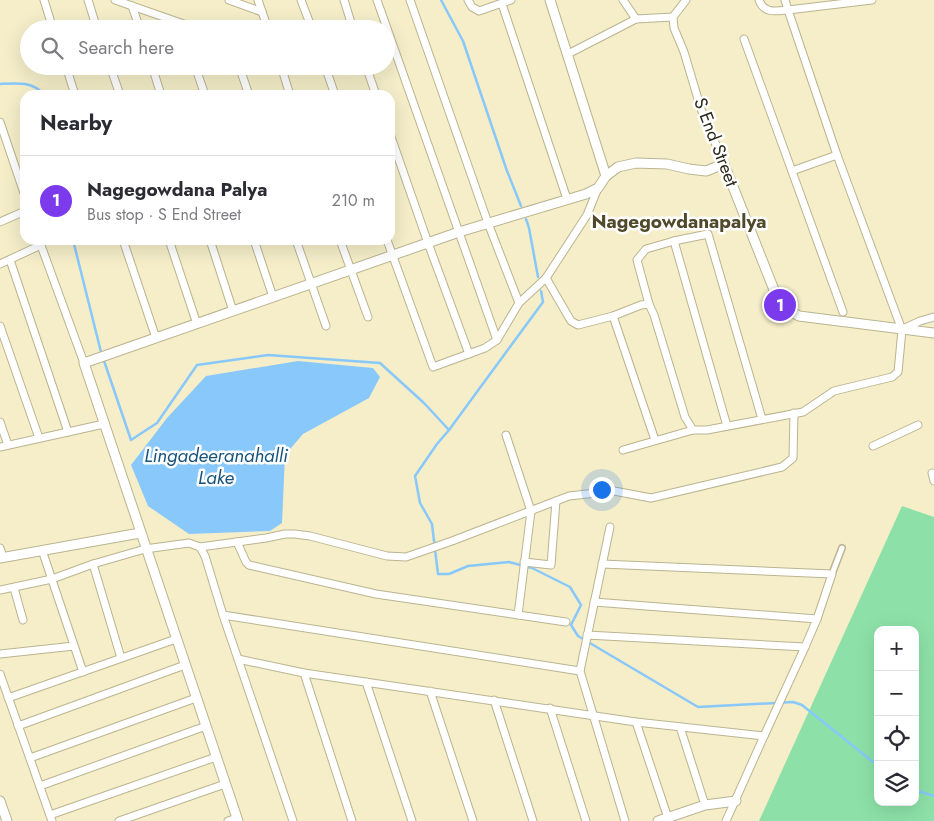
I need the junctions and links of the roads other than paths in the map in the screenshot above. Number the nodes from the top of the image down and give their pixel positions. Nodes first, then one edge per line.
1 (44, 0) edge
2 (88, 0) edge
3 (115, 0) edge
4 (229, 0) edge
5 (258, 0) edge
6 (301, 0) edge
7 (344, 0) edge
8 (377, 0) edge
9 (410, 0) edge
10 (468, 0) edge
11 (511, 0) edge
12 (550, 0) edge
13 (623, 0) edge
14 (686, 0) edge
15 (758, 0) edge
16 (785, 0) edge
17 (862, 0) edge
18 (872, 0) edge
19 (502, 4) junction
20 (132, 6) junction
21 (788, 10) junction
22 (262, 12) junction
23 (673, 16) junction
24 (636, 19) junction
25 (51, 20) edge
26 (94, 20) edge
27 (137, 20) edge
28 (166, 20) edge
29 (265, 20) edge
30 (309, 20) edge
31 (351, 20) edge
32 (384, 20) edge
33 (744, 39) dead end
34 (395, 51) edge
35 (568, 54) junction
36 (69, 75) edge
37 (113, 75) edge
38 (155, 75) edge
39 (198, 75) edge
40 (242, 75) edge
41 (283, 75) edge
42 (328, 75) edge
43 (369, 75) edge
44 (73, 90) edge
45 (118, 90) edge
46 (160, 90) edge
47 (203, 90) edge
48 (247, 90) edge
49 (288, 90) edge
50 (333, 90) edge
51 (374, 90) edge
52 (0, 124) edge
53 (395, 148) edge
54 (837, 155) junction
55 (724, 164) junction
56 (792, 171) junction
57 (606, 176) junction
58 (20, 182) edge
59 (598, 188) junction
60 (567, 200) junction
61 (20, 213) edge
62 (0, 222) edge
63 (488, 224) junction
64 (459, 232) junction
65 (674, 241) junction
66 (428, 243) junction
67 (35, 245) edge
68 (41, 245) edge
69 (125, 245) edge
70 (171, 245) edge
71 (212, 245) edge
72 (256, 245) edge
73 (298, 245) edge
74 (342, 245) edge
75 (389, 245) edge
76 (392, 256) junction
77 (10, 260) junction
78 (0, 264) edge
79 (351, 270) junction
80 (546, 278) junction
81 (311, 284) junction
82 (273, 297) junction
83 (519, 303) junction
84 (649, 304) junction
85 (233, 311) junction
86 (844, 312) dead end
87 (613, 316) junction
88 (368, 317) dead end
89 (934, 317) edge
90 (197, 324) junction
91 (0, 326) edge
92 (326, 326) dead end
93 (902, 330) junction
94 (934, 333) edge
95 (156, 338) junction
96 (497, 340) junction
97 (469, 354) junction
98 (84, 363) junction
99 (794, 413) junction
100 (762, 419) junction
101 (0, 422) edge
102 (104, 424) junction
103 (918, 425) dead end
104 (727, 426) junction
105 (693, 430) junction
106 (68, 432) junction
107 (506, 434) dead end
108 (39, 438) junction
109 (656, 440) junction
110 (8, 445) junction
111 (873, 446) dead end
112 (0, 447) edge
113 (623, 450) dead end
114 (556, 501) junction
115 (531, 512) junction
116 (610, 527) dead end
117 (140, 533) junction
118 (238, 542) junction
119 (200, 547) junction
120 (0, 548) edge
121 (842, 548) dead end
122 (145, 549) junction
123 (42, 550) junction
124 (1, 557) edge
125 (524, 562) junction
126 (93, 564) junction
127 (602, 564) junction
128 (832, 574) junction
129 (52, 579) junction
130 (14, 588) junction
131 (0, 590) edge
132 (594, 602) junction
133 (223, 615) junction
134 (518, 615) junction
135 (817, 619) junction
136 (23, 620) dead end
137 (566, 622) dead end
138 (587, 635) junction
139 (176, 639) junction
140 (74, 646) junction
141 (805, 647) junction
142 (0, 654) edge
143 (121, 658) junction
144 (238, 660) junction
145 (185, 666) junction
146 (580, 671) junction
147 (83, 672) junction
148 (304, 673) junction
149 (0, 674) edge
150 (366, 682) junction
151 (430, 691) junction
152 (8, 698) junction
153 (196, 698) junction
154 (494, 700) junction
155 (550, 708) junction
156 (593, 715) junction
157 (636, 722) junction
158 (18, 726) junction
159 (206, 726) junction
160 (680, 727) junction
161 (764, 736) junction
162 (216, 756) junction
163 (30, 758) junction
164 (225, 784) junction
165 (40, 786) junction
166 (0, 801) edge
167 (736, 801) junction
168 (705, 804) junction
169 (51, 818) edge
170 (668, 818) junction
171 (234, 820) edge
172 (6, 821) edge
173 (120, 821) edge
174 (293, 821) edge
175 (352, 821) edge
176 (412, 821) edge
177 (473, 821) edge
178 (533, 821) edge
179 (586, 821) edge
180 (625, 821) edge
181 (658, 821) edge
182 (726, 821) edge

1 - 25 street
2 - 26 street
3 - 20 street
4 - 22 street
5 - 22 street
6 - 30 street
7 - 31 street
8 - 32 street
9 - 63 street
10 - 19 street
11 - 19 street
12 - 35 street
13 - 24 street
14 - 23 street
15 - 21 street
16 - 21 street
17 - 18 street
17 - 21 street
19 - 60 street
20 - 27 street
20 - 28 street
21 - 54 street
22 - 29 street
23 - 24 street
23 - 55 street, S End Street
24 - 35 street
33 - 56 street
34 - 64 street
35 - 57 street
36 - 44 street
37 - 45 street
38 - 46 street
39 - 47 street
40 - 48 street
41 - 49 street
42 - 50 street
43 - 51 street
52 - 58 street
53 - 66 street
54 - 56 street
54 - 93 street
55 - 57 street
55 - 93 street, S End Street
56 - 86 street
57 - 59 street
59 - 60 street
59 - 80 street
60 - 63 street
61 - 62 street
63 - 64 street
63 - 83 street
64 - 66 street
64 - 96 street
65 - 84 street
65 - 100 street
65 - 104 street
66 - 76 street
66 - 97 street
67 - 77 street
68 - 98 street
69 - 95 street
70 - 90 street
71 - 85 street
72 - 82 street
73 - 81 street
74 - 79 street
75 - 76 street
76 - 79 street
76 - 97 street
77 - 78 street
77 - 106 street
79 - 81 street
79 - 88 street
80 - 83 street
80 - 87 street
81 - 82 street
81 - 92 street
82 - 85 street
83 - 96 street
84 - 87 street
84 - 105 street
85 - 90 street
87 - 109 street
89 - 93 street
90 - 95 street
91 - 108 street
93 - 94 street, S End Street
93 - 99 street
95 - 98 street
96 - 97 street
98 - 102 street
99 - 100 street
99 - 114 street
100 - 104 street
101 - 110 street
102 - 106 street
102 - 117 street
103 - 111 street
104 - 105 street
105 - 109 street
106 - 108 street
107 - 115 street
108 - 110 street
109 - 113 street
110 - 112 street
114 - 115 street
114 - 125 street
115 - 118 street
115 - 125 street
116 - 127 street
117 - 122 street
117 - 123 street
118 - 119 street
118 - 134 street
119 - 122 street
119 - 133 street
120 - 124 street
121 - 128 street
122 - 126 street
122 - 139 street
123 - 124 street
123 - 129 street
125 - 134 street
126 - 129 street
126 - 143 street
127 - 128 street
127 - 132 street
128 - 135 street
129 - 130 street
129 - 140 street
130 - 131 street
130 - 136 street
132 - 135 street
132 - 138 street
133 - 144 street
133 - 146 street
134 - 137 street
135 - 141 street
138 - 141 street
138 - 146 street
139 - 143 street
139 - 145 street
140 - 142 street
140 - 147 street
141 - 161 street
143 - 147 street
144 - 148 street
144 - 174 street
145 - 153 street
145 - 158 street
146 - 156 street
147 - 152 street
148 - 150 street
148 - 175 street
149 - 152 street
150 - 151 street
150 - 176 street
151 - 154 street
151 - 177 street
152 - 158 street
153 - 159 street
153 - 163 street
154 - 155 street
154 - 178 street
155 - 156 street
155 - 179 street
156 - 157 street
156 - 180 street
157 - 160 street
157 - 170 street
158 - 163 street
159 - 162 street
159 - 165 street
160 - 161 street
160 - 168 street
161 - 167 street
162 - 164 street
162 - 169 street
163 - 165 street
164 - 171 street
164 - 173 street
165 - 169 street
166 - 172 street
167 - 168 street
167 - 182 street
168 - 170 street
170 - 181 street

